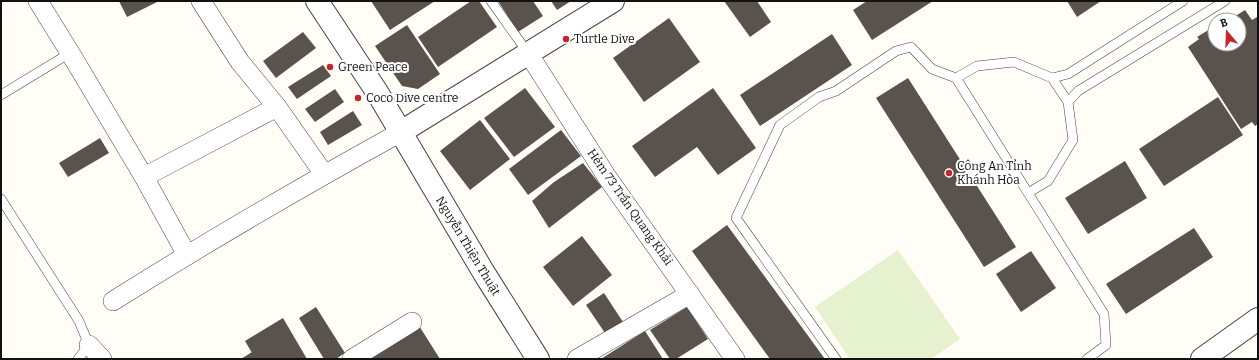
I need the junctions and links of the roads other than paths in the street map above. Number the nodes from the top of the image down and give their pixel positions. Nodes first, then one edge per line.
1 (38, 1) edge
2 (201, 1) edge
3 (318, 1) edge
4 (491, 1) edge
5 (613, 1) edge
6 (1183, 1) edge
7 (1225, 1) edge
8 (70, 53) junction
9 (528, 53) junction
10 (956, 78) junction
11 (1052, 78) junction
12 (1, 95) edge
13 (1068, 102) junction
14 (277, 107) junction
15 (401, 132) junction
16 (324, 174) junction
17 (144, 177) junction
18 (1028, 193) junction
19 (1, 199) edge
20 (186, 255) junction
21 (690, 294) junction
22 (113, 301) dead end
23 (1258, 319) edge
24 (412, 322) dead end
25 (83, 352) edge
26 (102, 359) edge
27 (352, 359) edge
28 (538, 359) edge
29 (577, 359) edge
30 (735, 359) edge
31 (836, 359) edge
32 (1087, 359) edge
33 (1202, 359) edge

1 - 8 street
2 - 14 street
3 - 15 street, Nguyễn Thiện Thuật
4 - 9 lane
5 - 9 street
6 - 11 lane
7 - 13 lane
8 - 12 lane
8 - 17 street
9 - 15 street
9 - 21 street, Hẻm 73 Trần Quang Khải
10 - 11 lane
10 - 18 lane
10 - 31 lane
11 - 13 lane
13 - 18 lane
14 - 16 street
14 - 17 street
15 - 16 street
15 - 28 street, Nguyễn Thiện Thuật
16 - 20 street
17 - 20 street
18 - 32 lane
19 - 25 lane
20 - 22 street
21 - 29 street
21 - 30 street, Hẻm 73 Trần Quang Khải
23 - 33 street
24 - 27 street
25 - 26 street

